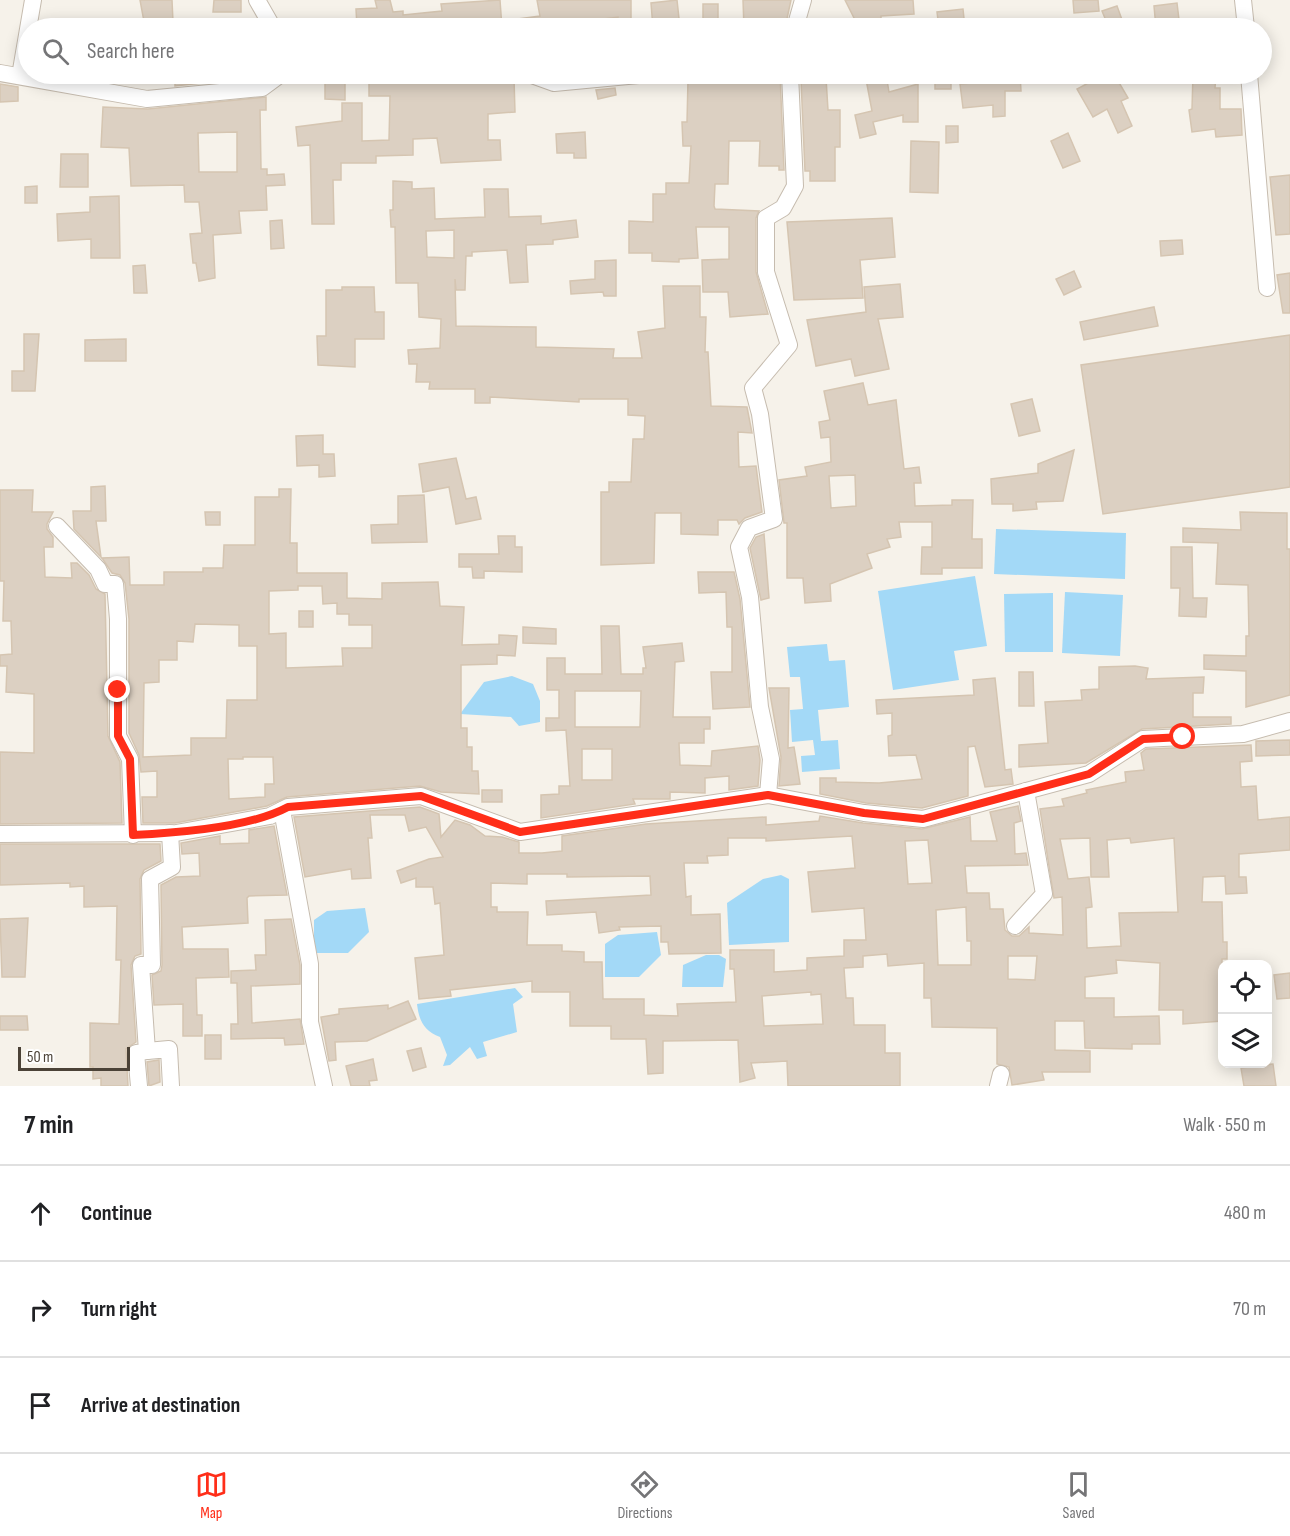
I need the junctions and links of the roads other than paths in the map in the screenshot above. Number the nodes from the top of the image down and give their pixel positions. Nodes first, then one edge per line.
1 (33, 0) edge
2 (257, 0) edge
3 (803, 0) edge
4 (1243, 0) edge
5 (30, 18) edge
6 (267, 18) edge
7 (798, 18) edge
8 (1245, 18) edge
9 (0, 73) edge
10 (18, 76) edge
11 (64, 84) edge
12 (267, 84) edge
13 (790, 84) edge
14 (1250, 84) edge
15 (1267, 288) dead end
16 (57, 526) dead end
17 (1290, 721) edge
18 (1026, 791) junction
19 (768, 795) junction
20 (282, 810) junction
21 (170, 833) junction
22 (0, 834) edge
23 (133, 835) junction
24 (1015, 926) dead end
25 (147, 1051) junction
26 (139, 1086) edge
27 (171, 1086) edge
28 (324, 1086) edge

1 - 5 street
2 - 6 street
3 - 7 street
4 - 8 street
9 - 10 street
11 - 12 street
13 - 19 street
14 - 15 street
16 - 23 street
17 - 18 street
18 - 19 street
18 - 24 street
19 - 20 street
20 - 21 street
20 - 28 street
21 - 23 street
21 - 25 street
22 - 23 street
25 - 26 street
25 - 27 street

